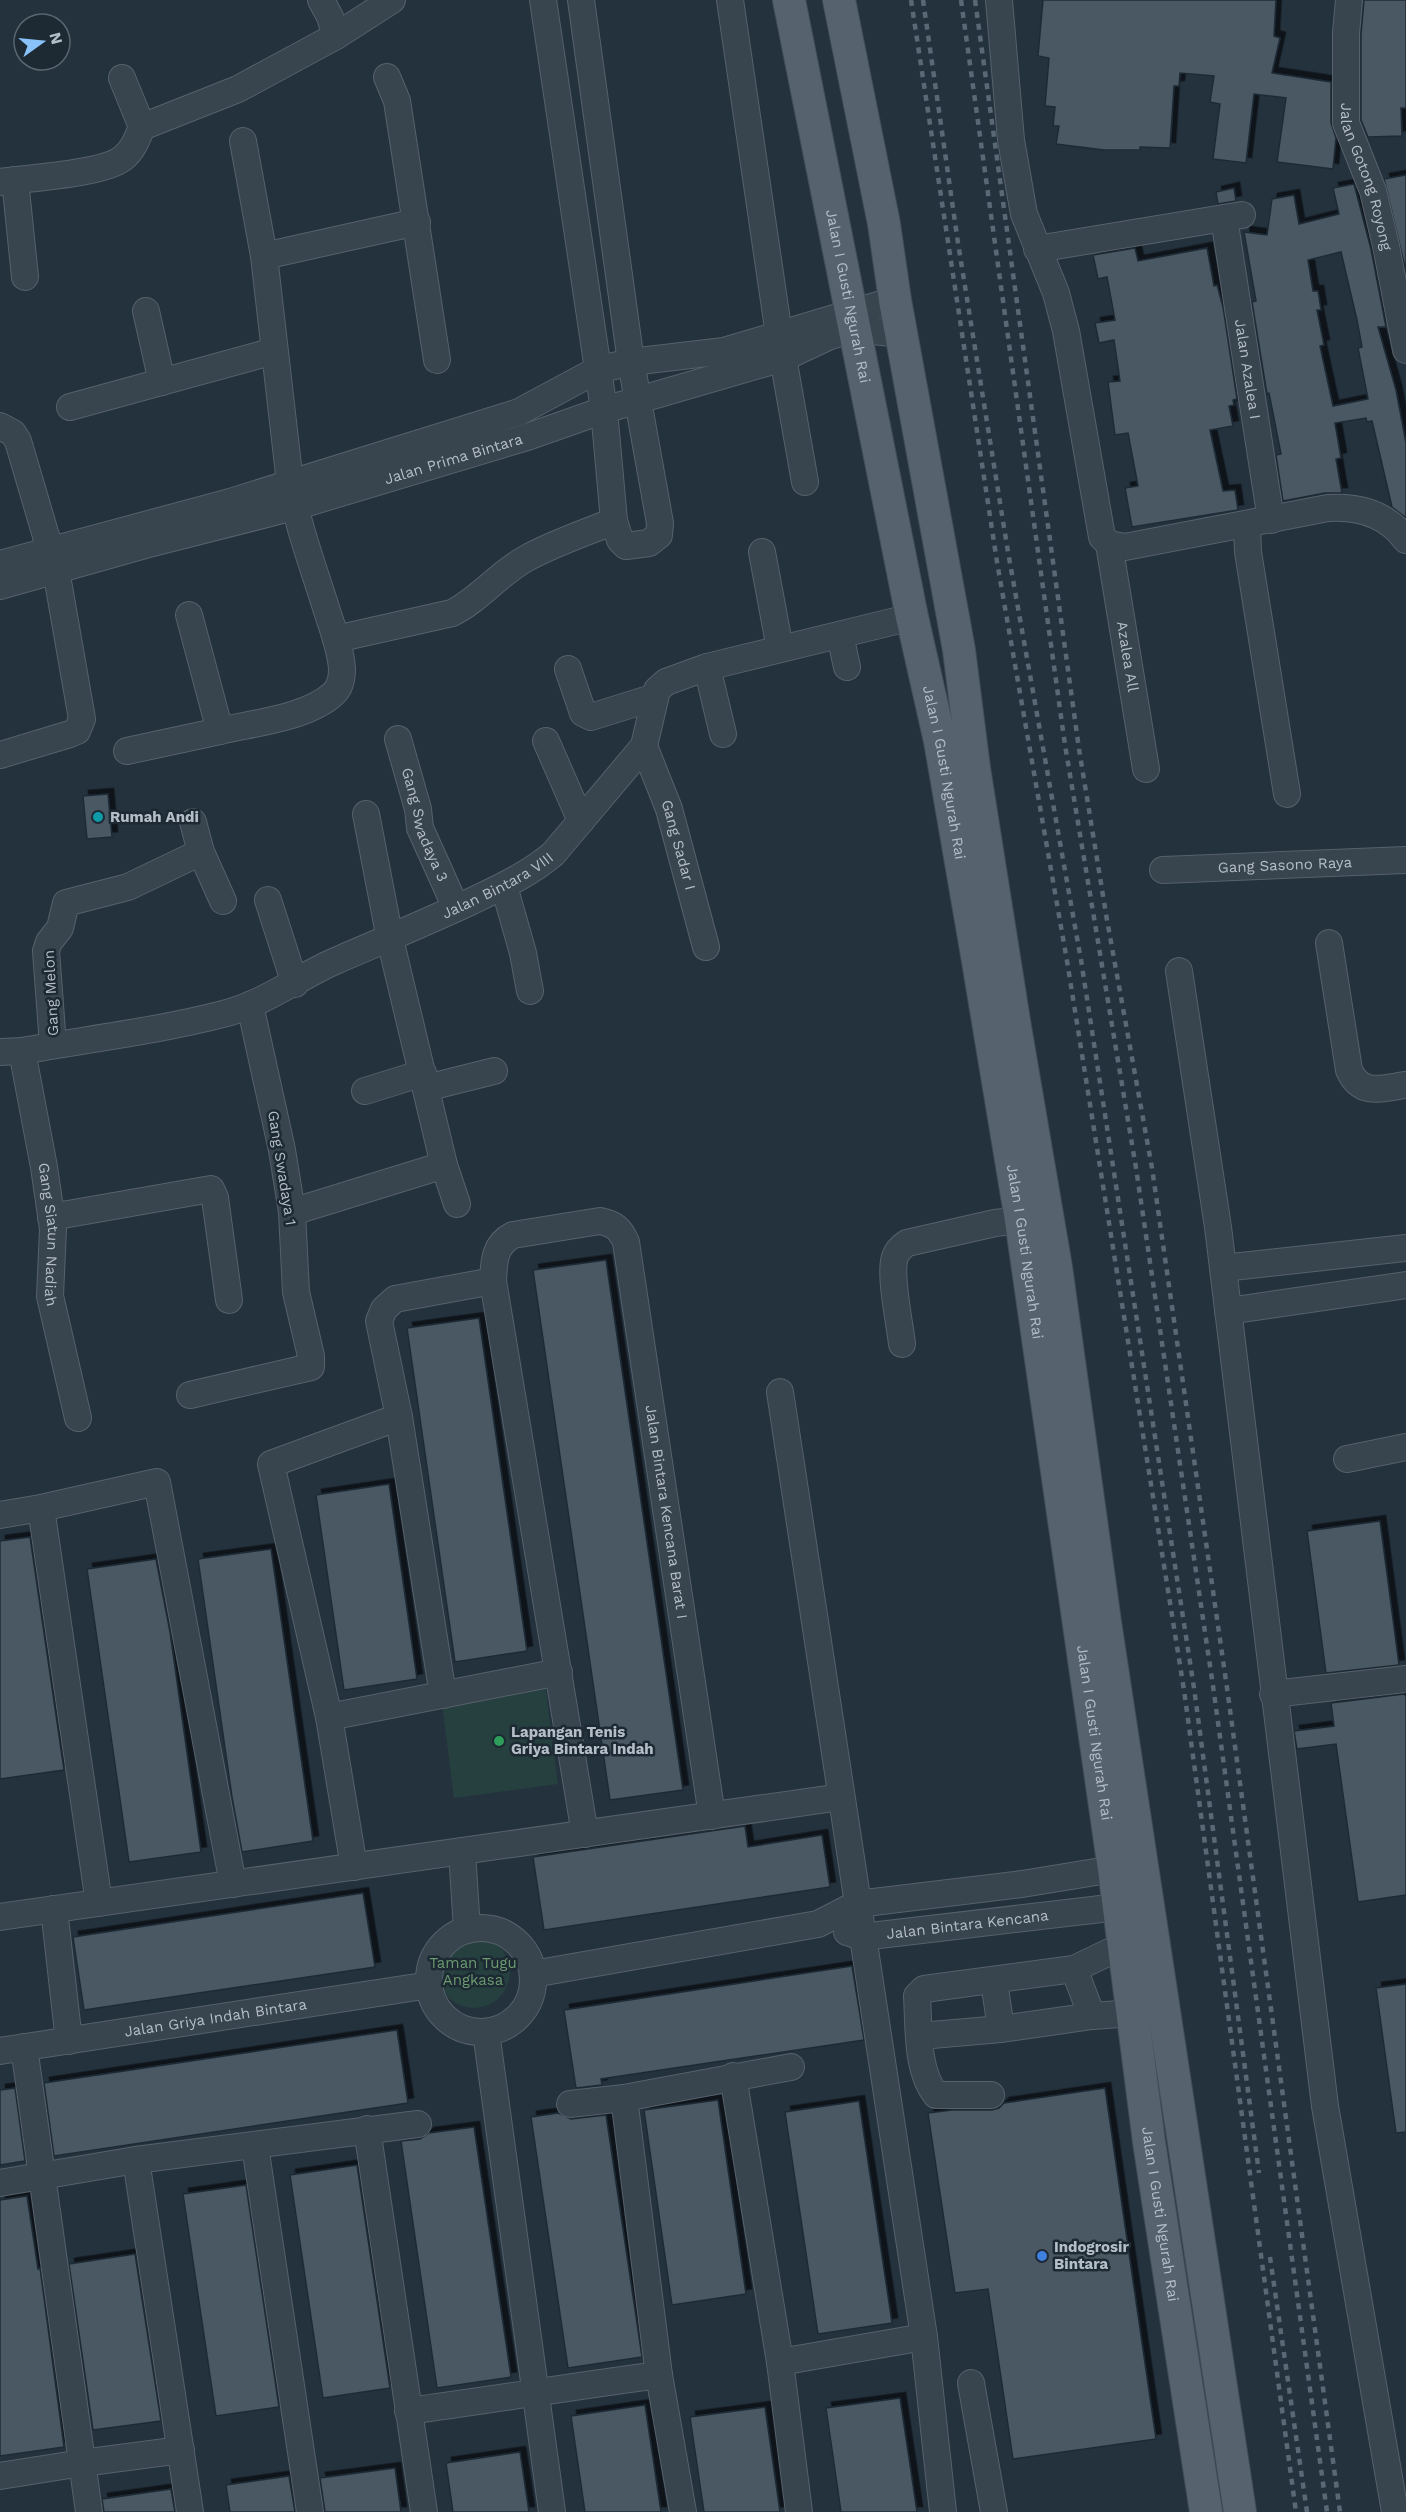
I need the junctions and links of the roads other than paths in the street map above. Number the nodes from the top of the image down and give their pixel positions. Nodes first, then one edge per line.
1 (321, 0) edge
2 (392, 0) edge
3 (543, 0) edge
4 (581, 0) edge
5 (730, 0) edge
6 (789, 0) edge
7 (839, 0) edge
8 (999, 0) edge
9 (1349, 0) edge
10 (336, 36) junction
11 (387, 77) dead end
12 (123, 78) dead end
13 (142, 127) junction
14 (243, 141) dead end
15 (7, 181) edge
16 (417, 222) junction
17 (1037, 249) junction
18 (264, 256) junction
19 (25, 277) dead end
20 (895, 300) junction
21 (146, 311) dead end
22 (854, 321) junction
23 (901, 334) junction
24 (781, 347) junction
25 (1406, 350) edge
26 (274, 351) junction
27 (437, 360) dead end
28 (632, 362) junction
29 (597, 370) junction
30 (162, 382) junction
31 (638, 401) junction
32 (70, 407) dead end
33 (604, 410) junction
34 (0, 426) edge
35 (805, 482) dead end
36 (292, 495) junction
37 (1271, 520) junction
38 (614, 521) junction
39 (1246, 525) junction
40 (1406, 540) edge
41 (1109, 544) junction
42 (762, 552) dead end
43 (54, 560) junction
44 (0, 564) edge
45 (0, 586) edge
46 (189, 615) dead end
47 (912, 616) junction
48 (840, 635) junction
49 (336, 639) junction
50 (780, 649) junction
51 (707, 667) junction
52 (848, 667) dead end
53 (568, 669) dead end
54 (655, 697) junction
55 (219, 731) junction
56 (723, 734) dead end
57 (398, 739) dead end
58 (546, 741) dead end
59 (644, 746) junction
60 (127, 752) dead end
61 (0, 755) edge
62 (1146, 769) dead end
63 (1287, 794) dead end
64 (366, 814) dead end
65 (581, 821) junction
66 (193, 822) dead end
67 (201, 852) junction
68 (1406, 860) edge
69 (1163, 870) dead end
70 (504, 886) junction
71 (223, 900) dead end
72 (268, 900) dead end
73 (456, 908) junction
74 (390, 939) junction
75 (1329, 943) dead end
76 (706, 947) dead end
77 (1179, 971) dead end
78 (295, 984) junction
79 (530, 991) dead end
80 (250, 1005) junction
81 (53, 1045) junction
82 (11, 1051) edge
83 (494, 1071) dead end
84 (424, 1081) junction
85 (1406, 1085) edge
86 (365, 1091) dead end
87 (444, 1165) junction
88 (457, 1204) dead end
89 (292, 1212) junction
90 (51, 1217) junction
91 (1021, 1220) junction
92 (1406, 1248) edge
93 (1222, 1268) junction
94 (493, 1281) junction
95 (1406, 1285) edge
96 (229, 1300) dead end
97 (1228, 1311) junction
98 (902, 1344) dead end
99 (780, 1392) dead end
100 (190, 1395) dead end
101 (399, 1417) junction
102 (78, 1418) dead end
103 (1406, 1447) edge
104 (1347, 1458) dead end
105 (41, 1508) junction
106 (0, 1515) edge
107 (1092, 1624) junction
108 (559, 1672) junction
109 (1406, 1679) edge
110 (1273, 1694) junction
111 (443, 1695) junction
112 (329, 1717) junction
113 (841, 1797) junction
114 (712, 1816) junction
115 (585, 1834) junction
116 (462, 1851) junction
117 (354, 1866) junction
118 (1114, 1869) junction
119 (233, 1884) junction
120 (1022, 1884) junction
121 (99, 1903) junction
122 (857, 1904) junction
123 (1118, 1907) junction
124 (54, 1909) junction
125 (0, 1917) edge
126 (1027, 1918) junction
127 (818, 1924) junction
128 (466, 1930) junction
129 (862, 1937) junction
130 (1124, 1945) junction
131 (1074, 1969) junction
132 (533, 1974) junction
133 (994, 1981) junction
134 (430, 1985) junction
135 (1134, 2013) junction
136 (1092, 2016) junction
137 (1001, 2029) junction
138 (486, 2032) junction
139 (920, 2036) junction
140 (69, 2041) junction
141 (12, 2049) edge
142 (791, 2067) dead end
143 (733, 2076) junction
144 (991, 2095) dead end
145 (624, 2098) junction
146 (570, 2104) dead end
147 (418, 2124) dead end
148 (366, 2129) junction
149 (1181, 2137) junction
150 (1149, 2142) junction
151 (255, 2146) junction
152 (136, 2160) junction
153 (42, 2177) junction
154 (0, 2183) edge
155 (924, 2337) junction
156 (780, 2362) junction
157 (659, 2374) junction
158 (971, 2383) dead end
159 (533, 2391) junction
160 (408, 2411) junction
161 (181, 2450) junction
162 (82, 2463) junction
163 (0, 2476) edge
164 (89, 2512) edge
165 (190, 2512) edge
166 (310, 2512) edge
167 (424, 2512) edge
168 (552, 2512) edge
169 (683, 2512) edge
170 (799, 2512) edge
171 (944, 2512) edge
172 (994, 2512) edge
173 (1206, 2512) edge
174 (1240, 2512) edge
175 (1395, 2512) edge

1 - 10 street
2 - 10 street
3 - 29 street
4 - 28 street
5 - 24 street
6 - 22 main road, Jalan I Gusti Ngurah Rai
7 - 20 main road, Jalan I Gusti Ngurah Rai
8 - 17 street, Azalea All
9 - 25 street, Jalan Gotong Royong
10 - 13 street
11 - 16 street
12 - 13 street
13 - 15 street
14 - 18 street
15 - 19 street
16 - 18 street
16 - 27 street
17 - 37 street, Jalan Azalea I
17 - 41 street, Azalea All
18 - 26 street
20 - 22 street, Jalan Prima Bintara
20 - 23 main road, Jalan I Gusti Ngurah Rai
21 - 30 street
22 - 23 street, Jalan Prima Bintara
22 - 24 street, Jalan Prima Bintara
22 - 47 main road, Jalan I Gusti Ngurah Rai
23 - 107 main road, Jalan I Gusti Ngurah Rai
24 - 28 street, Jalan Prima Bintara
24 - 31 street, Jalan Prima Bintara
24 - 35 street
26 - 30 street
26 - 36 street
28 - 29 street, Jalan Prima Bintara
28 - 31 street
29 - 33 street
29 - 36 street, Jalan Prima Bintara
30 - 32 street
31 - 33 street, Jalan Prima Bintara
31 - 38 street
33 - 36 street, Jalan Prima Bintara
33 - 38 street
34 - 43 street
36 - 43 street, Jalan Prima Bintara
36 - 49 street
37 - 39 street
37 - 40 street
38 - 49 street
39 - 41 street
39 - 63 street
41 - 62 street, Azalea All
42 - 50 street
43 - 44 street, Jalan Prima Bintara
43 - 45 street, Jalan Prima Bintara
43 - 61 street
46 - 55 street
47 - 48 street
47 - 91 main road, Jalan I Gusti Ngurah Rai
48 - 50 street
48 - 52 street
49 - 55 street
50 - 51 street
51 - 54 street
51 - 56 street
53 - 54 street
54 - 59 street, Jalan Bintara VIII
55 - 60 street
57 - 73 street, Gang Swadaya 3
58 - 65 street
59 - 65 street, Jalan Bintara VIII
59 - 76 street, Gang Sadar I
64 - 74 street
65 - 70 street, Jalan Bintara VIII
66 - 67 street
67 - 71 street
67 - 81 street, Gang Melon
68 - 69 street, Gang Sasono Raya
70 - 73 street, Jalan Bintara VIII
70 - 79 street
72 - 78 street
73 - 74 street, Jalan Bintara VIII
74 - 78 street, Jalan Bintara VIII
74 - 84 street
75 - 85 street
77 - 93 street
78 - 80 street, Jalan Bintara VIII
80 - 81 street, Jalan Bintara VIII
80 - 89 street, Gang Swadaya 1
81 - 82 street, Jalan Bintara VIII
82 - 90 street, Gang Siatun Nadiah
83 - 84 street
84 - 86 street
84 - 87 street
87 - 88 street
87 - 89 street
89 - 100 street, Gang Swadaya 1
90 - 96 street
90 - 102 street, Gang Siatun Nadiah
91 - 98 street
91 - 107 main road, Jalan I Gusti Ngurah Rai
92 - 93 street
93 - 97 street
94 - 101 street
94 - 108 street
94 - 114 street, Jalan Bintara Kencana Barat I
95 - 97 street
97 - 110 street
99 - 113 street
101 - 111 street
101 - 112 street
103 - 104 street
105 - 106 street
105 - 119 street
105 - 121 street
107 - 118 main road, Jalan I Gusti Ngurah Rai
107 - 149 main road, Jalan I Gusti Ngurah Rai
108 - 111 street
108 - 115 street
109 - 110 street
110 - 175 street
111 - 112 street
112 - 117 street
113 - 114 street
113 - 122 street
114 - 115 street
115 - 116 street
116 - 117 street
116 - 128 street
117 - 119 street
118 - 120 street, Jalan Bintara Kencana
118 - 123 main road, Jalan I Gusti Ngurah Rai
119 - 121 street
120 - 122 street, Jalan Bintara Kencana
120 - 126 street
121 - 124 street
122 - 127 street, Jalan Bintara Kencana
122 - 129 street
123 - 126 street, Jalan Bintara Kencana
123 - 130 main road, Jalan I Gusti Ngurah Rai
124 - 125 street
124 - 140 street
126 - 129 street, Jalan Bintara Kencana
127 - 129 street, Jalan Bintara Kencana
127 - 132 street, Jalan Bintara Kencana
128 - 132 street
128 - 134 street
129 - 155 street
130 - 131 street
130 - 135 main road, Jalan I Gusti Ngurah Rai
131 - 133 street
131 - 136 street
132 - 138 street
133 - 137 street
133 - 139 street
134 - 138 street
134 - 140 street, Jalan Griya Indah Bintara
135 - 136 street
135 - 150 main road, Jalan I Gusti Ngurah Rai
136 - 137 street
137 - 139 street
138 - 159 street
139 - 144 street
140 - 141 street, Jalan Griya Indah Bintara
141 - 153 street
142 - 143 street
143 - 145 street
143 - 156 street
145 - 146 street
145 - 157 street
147 - 148 street
148 - 151 street
148 - 160 street
149 - 150 main road
149 - 174 main road, Jalan I Gusti Ngurah Rai
150 - 173 main road, Jalan I Gusti Ngurah Rai
151 - 152 street
151 - 166 street
152 - 153 street
152 - 161 street
153 - 154 street
153 - 162 street
155 - 156 street
155 - 171 street
156 - 170 street
157 - 159 street
157 - 169 street
158 - 172 street
159 - 160 street
159 - 168 street
160 - 167 street
161 - 162 street
161 - 165 street
162 - 163 street
162 - 164 street

